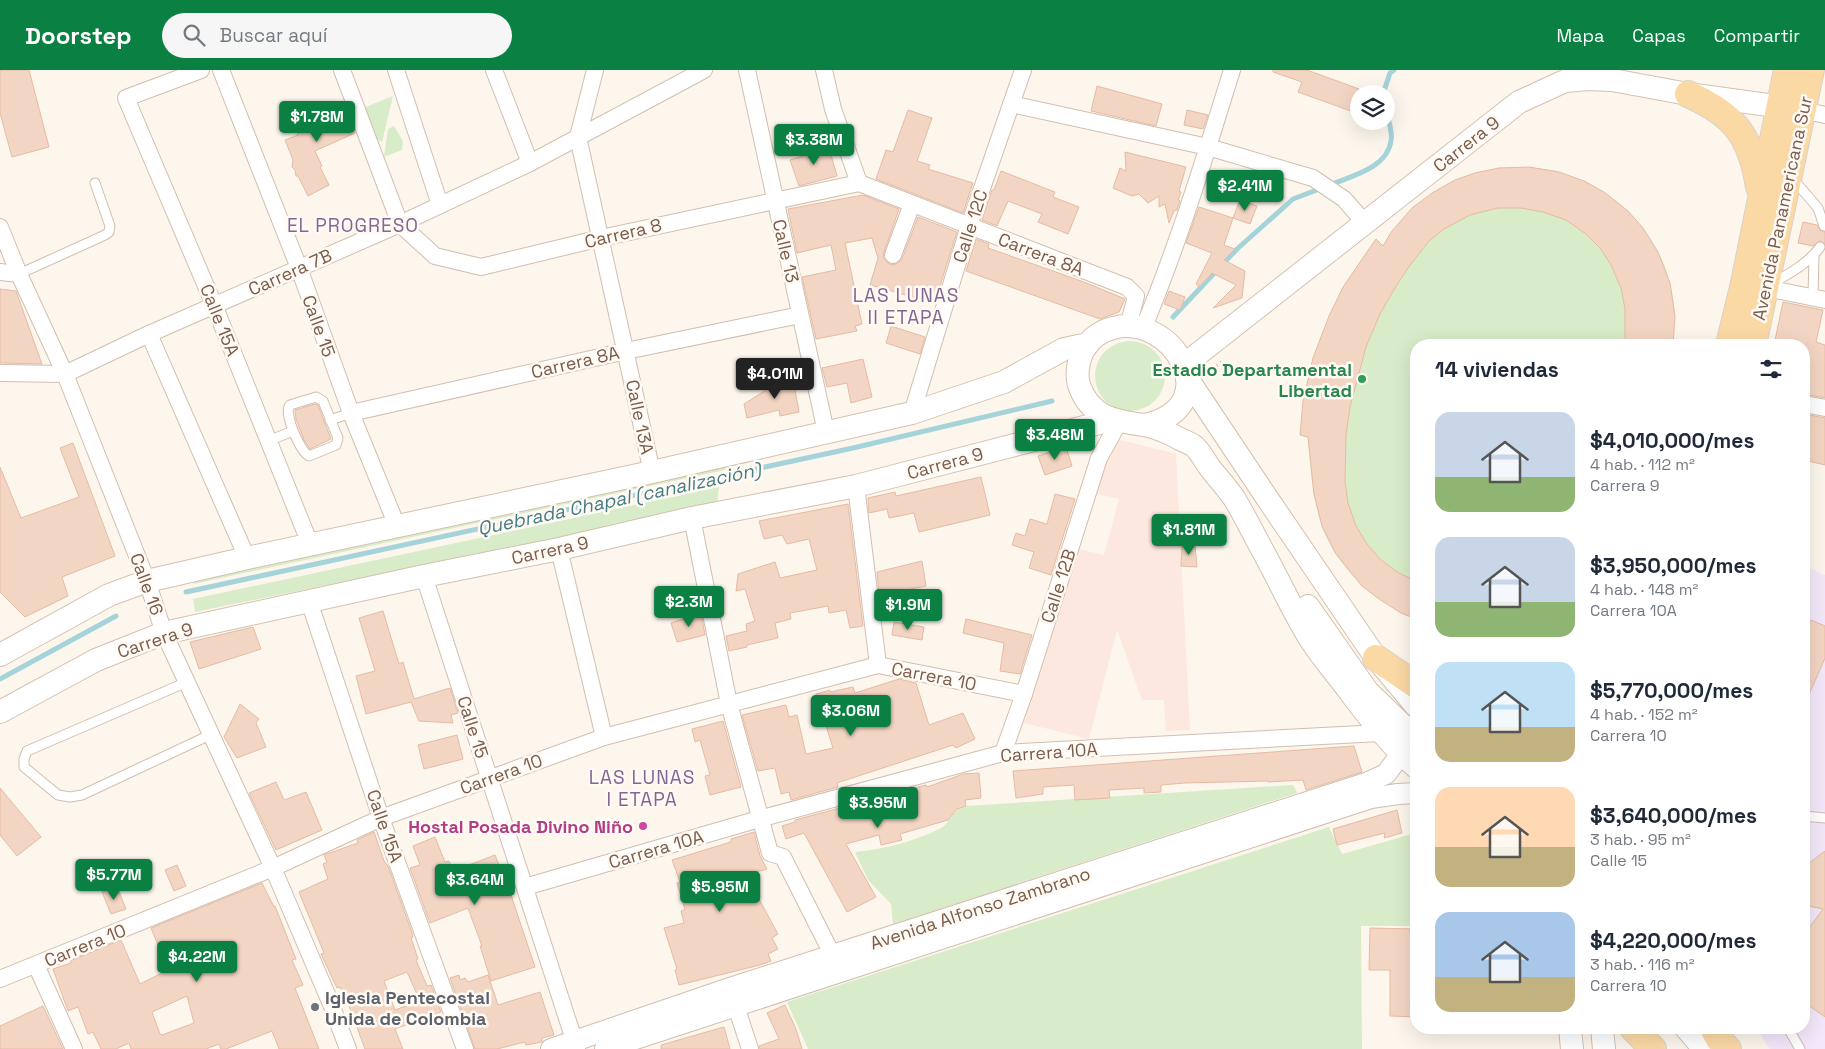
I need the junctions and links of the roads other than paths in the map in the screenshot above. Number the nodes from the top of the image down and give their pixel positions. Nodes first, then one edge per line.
1 (202, 70) edge
2 (221, 70) edge
3 (342, 70) edge
4 (396, 70) edge
5 (494, 70) edge
6 (596, 70) edge
7 (704, 70) edge
8 (747, 70) edge
9 (824, 70) edge
10 (1023, 70) edge
11 (1232, 70) edge
12 (1787, 70) edge
13 (1811, 70) edge
14 (1688, 94) junction
15 (1011, 104) junction
16 (1802, 110) edge
17 (578, 137) junction
18 (1208, 147) junction
19 (530, 163) junction
20 (1789, 174) junction
21 (859, 182) junction
22 (95, 183) dead end
23 (774, 200) junction
24 (912, 204) junction
25 (440, 205) junction
26 (1758, 212) junction
27 (1365, 223) junction
28 (400, 224) junction
29 (969, 226) junction
30 (1824, 226) edge
31 (0, 227) edge
32 (601, 238) junction
33 (1820, 247) dead end
34 (893, 255) dead end
35 (1814, 255) junction
36 (299, 268) junction
37 (0, 272) edge
38 (19, 274) junction
39 (1766, 288) junction
40 (1819, 298) edge
41 (214, 305) junction
42 (800, 315) junction
43 (1136, 328) junction
44 (149, 334) junction
45 (1730, 339) edge
46 (1754, 339) edge
47 (1088, 344) junction
48 (626, 351) junction
49 (0, 373) edge
50 (65, 374) junction
51 (1188, 376) junction
52 (1810, 405) edge
53 (1825, 408) edge
54 (351, 413) junction
55 (912, 413) junction
56 (330, 420) junction
57 (1115, 421) junction
58 (1145, 425) junction
59 (293, 431) junction
60 (826, 432) junction
61 (268, 441) junction
62 (652, 472) junction
63 (856, 486) junction
64 (1267, 498) junction
65 (692, 518) junction
66 (397, 526) junction
67 (310, 544) junction
68 (559, 549) junction
69 (247, 558) junction
70 (424, 576) junction
71 (147, 581) junction
72 (309, 600) junction
73 (164, 633) junction
74 (2, 650) edge
75 (1376, 658) junction
76 (878, 665) junction
77 (1410, 679) edge
78 (187, 682) junction
79 (1024, 694) junction
80 (1410, 699) edge
81 (729, 704) junction
82 (0, 712) edge
83 (1410, 732) edge
84 (1380, 733) junction
85 (212, 734) junction
86 (604, 737) junction
87 (1003, 753) junction
88 (1410, 764) edge
89 (1410, 765) edge
90 (489, 778) junction
91 (1410, 793) edge
92 (1810, 817) edge
93 (381, 818) junction
94 (1825, 818) edge
95 (759, 819) junction
96 (273, 868) junction
97 (525, 887) junction
98 (833, 956) junction
99 (36, 965) junction
100 (0, 979) edge
101 (733, 997) junction
102 (1571, 1034) edge
103 (1591, 1034) edge
104 (1603, 1034) edge
105 (1639, 1034) edge
106 (1791, 1034) edge
107 (575, 1045) edge
108 (74, 1049) edge
109 (348, 1049) edge
110 (465, 1049) edge
111 (551, 1049) edge
112 (604, 1049) edge
113 (750, 1049) edge
114 (1572, 1049) edge
115 (1592, 1049) edge
116 (1604, 1049) edge
117 (1653, 1049) edge
118 (1800, 1049) edge

1 - 41 street, Calle 15A
2 - 36 street, Calle 15
3 - 28 street
4 - 25 street
5 - 19 street
6 - 17 street, Calle 13A
7 - 17 street, Carrera 7B
8 - 23 street, Calle 13
9 - 21 street
10 - 15 street, Calle 12C
11 - 18 street
12 - 16 main road, Avenida Panamericana Sur
13 - 16 main road, Avenida Panamericana Sur
14 - 16 main road, Carrera 9
14 - 26 main road
14 - 27 main road, Carrera 9
15 - 18 street
15 - 29 street, Calle 12C
16 - 20 main road, Avenida Panamericana Sur
16 - 26 main road, Avenida Panamericana Sur
17 - 19 street, Carrera 7B
17 - 32 street, Calle 13A
18 - 27 street
18 - 43 street
19 - 25 street, Carrera 7B
20 - 30 lane
20 - 39 main road, Avenida Panamericana Sur
21 - 23 street, Carrera 8
21 - 24 street, Carrera 8A
22 - 38 lane
23 - 32 street, Carrera 8
23 - 42 street, Calle 13
24 - 29 street, Carrera 8A
24 - 34 street
25 - 28 street, Carrera 7B
26 - 45 main road, Avenida Panamericana Sur
27 - 51 main road, Carrera 9
28 - 32 street, Carrera 8
28 - 36 street, Carrera 7B
29 - 43 street, Carrera 8A
29 - 55 street, Calle 12C
31 - 38 street, Calle 16
32 - 48 street, Calle 13A
33 - 35 lane
35 - 39 lane
35 - 40 lane
36 - 41 street, Carrera 7B
36 - 54 street, Calle 15
37 - 38 street
38 - 50 street, Calle 16
39 - 40 street
39 - 46 main road, Avenida Panamericana Sur
41 - 44 street, Carrera 7B
41 - 61 street, Calle 15A
42 - 48 street, Carrera 8A
42 - 60 street, Calle 13
43 - 47 main road
43 - 51 main road
44 - 50 street, Carrera 7B
44 - 69 street
47 - 55 main road
47 - 57 main road
48 - 54 street, Carrera 8A
48 - 62 street, Calle 13A
49 - 50 street, Carrera 7B
50 - 71 street, Calle 16
51 - 58 main road
51 - 64 main road
52 - 53 street
54 - 56 lane
54 - 66 street, Calle 15
55 - 60 main road
56 - 59 lane
56 - 59 lane
57 - 58 main road
57 - 63 main road, Carrera 9
57 - 79 street, Calle 12B
58 - 84 main road
59 - 61 lane
60 - 62 main road
61 - 67 street, Calle 15A
62 - 66 main road
63 - 65 main road, Carrera 9
63 - 76 street
64 - 75 main road
64 - 83 main road
65 - 68 main road, Carrera 9
65 - 81 street
66 - 67 main road
67 - 69 main road
68 - 70 main road, Carrera 9
68 - 86 street
69 - 71 main road
70 - 72 main road, Carrera 9
70 - 90 street, Calle 15
71 - 73 street, Calle 16
71 - 74 main road
72 - 73 main road, Carrera 9
72 - 93 street, Calle 15A
73 - 78 street, Calle 16
73 - 82 main road, Carrera 9
75 - 77 main road
75 - 80 main road
76 - 79 street, Carrera 10
76 - 81 street, Carrera 10
78 - 85 street, Calle 16
78 - 85 lane
79 - 87 street, Calle 12B
81 - 86 street, Carrera 10
81 - 95 street
84 - 87 street, Carrera 10A
84 - 88 main road
85 - 96 street, Calle 16
86 - 90 street, Carrera 10
87 - 95 street, Carrera 10A
89 - 98 street, Avenida Alfonso Zambrano
90 - 93 street, Carrera 10
90 - 97 street, Calle 15
91 - 101 street, Avenida Alfonso Zambrano
92 - 94 lane
93 - 96 street, Carrera 10
93 - 110 street, Calle 15A
95 - 97 street, Carrera 10A
95 - 98 street
96 - 99 street, Carrera 10
96 - 109 street, Calle 16
97 - 107 street, Calle 15
98 - 101 street, Avenida Alfonso Zambrano
99 - 100 street, Carrera 10
99 - 108 street
101 - 107 street, Avenida Alfonso Zambrano
101 - 112 street, Avenida Alfonso Zambrano
101 - 113 street
102 - 114 main road
103 - 115 main road
104 - 116 main road
105 - 117 main road
106 - 118 lane
107 - 111 street, Avenida Alfonso Zambrano

